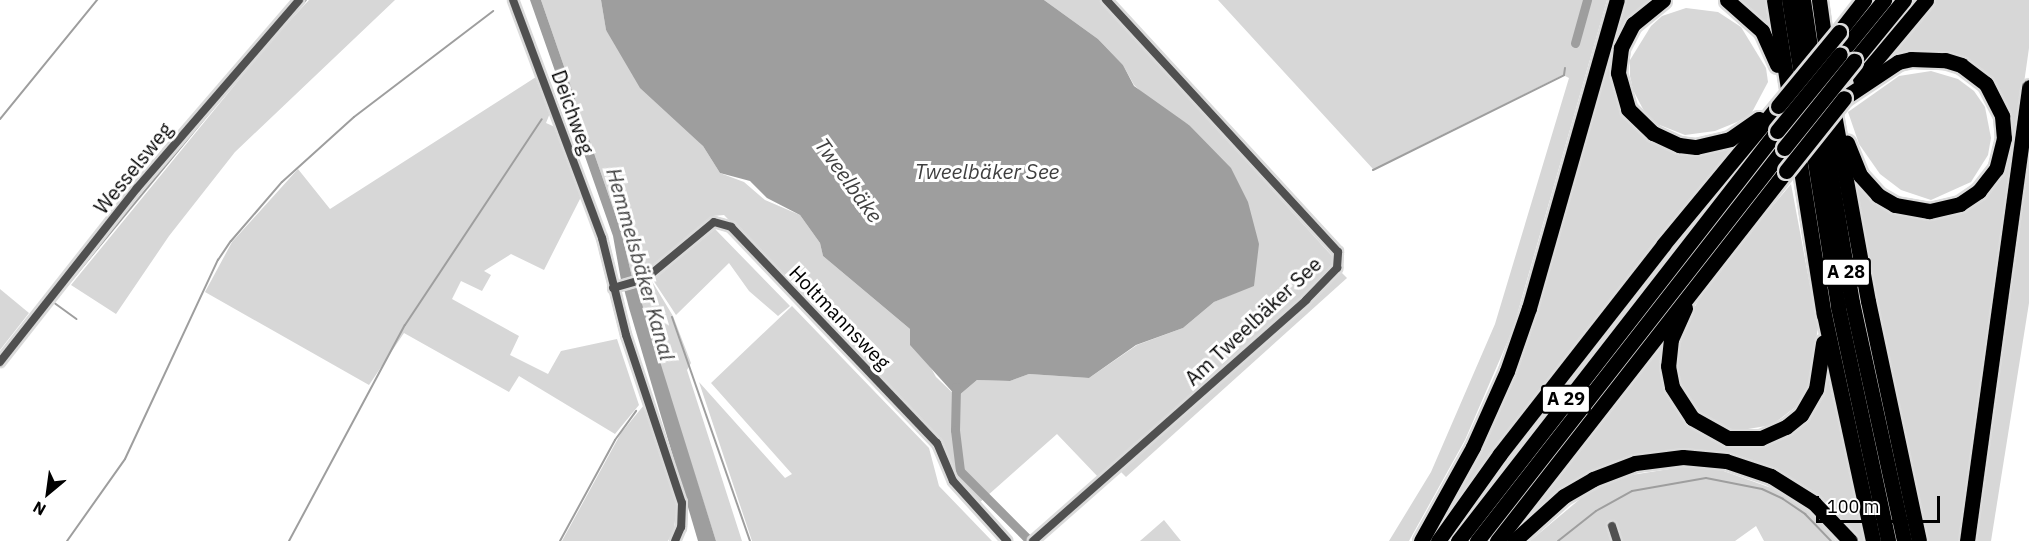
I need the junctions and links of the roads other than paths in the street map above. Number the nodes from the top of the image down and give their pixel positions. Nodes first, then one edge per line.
1 (298, 0) edge
2 (513, 0) edge
3 (1106, 0) edge
4 (1617, 0) edge
5 (1663, 0) edge
6 (1727, 0) edge
7 (1774, 0) edge
8 (1789, 0) edge
9 (1803, 0) edge
10 (1819, 0) edge
11 (1864, 0) edge
12 (1884, 0) edge
13 (1905, 0) edge
14 (1926, 0) edge
15 (1847, 58) junction
16 (1786, 86) junction
17 (2029, 87) edge
18 (1844, 98) junction
19 (1779, 106) junction
20 (1834, 113) junction
21 (1722, 250) junction
22 (613, 288) junction
23 (1824, 314) junction
24 (0, 362) edge
25 (1612, 526) dead end
26 (675, 541) edge
27 (1007, 541) edge
28 (1033, 541) edge
29 (1421, 541) edge
30 (1438, 541) edge
31 (1458, 541) edge
32 (1477, 541) edge
33 (1497, 541) edge
34 (1514, 541) edge
35 (1617, 541) edge
36 (1850, 541) edge
37 (1873, 541) edge
38 (1888, 541) edge
39 (1904, 541) edge
40 (1918, 541) edge
41 (1967, 541) edge

1 - 24 street, Wesselsweg
2 - 22 street, Deichweg
3 - 28 street, Am Tweelbäker See
4 - 29 highway
5 - 19 highway
6 - 16 highway
7 - 16 highway
8 - 38 highway, A 28
9 - 39 highway, A 28
10 - 20 highway
11 - 19 highway, bridge
12 - 15 highway, A 29
13 - 15 highway, A 29
14 - 18 highway
15 - 31 highway, A 29, bridge
15 - 32 highway, A 29, bridge
16 - 23 highway
17 - 41 highway
18 - 20 highway
18 - 21 highway, bridge
19 - 30 highway
20 - 40 highway
21 - 23 highway
21 - 33 highway
22 - 26 street, Deichweg
22 - 27 street, Holtmannsweg
23 - 37 highway
25 - 35 street
34 - 36 highway

